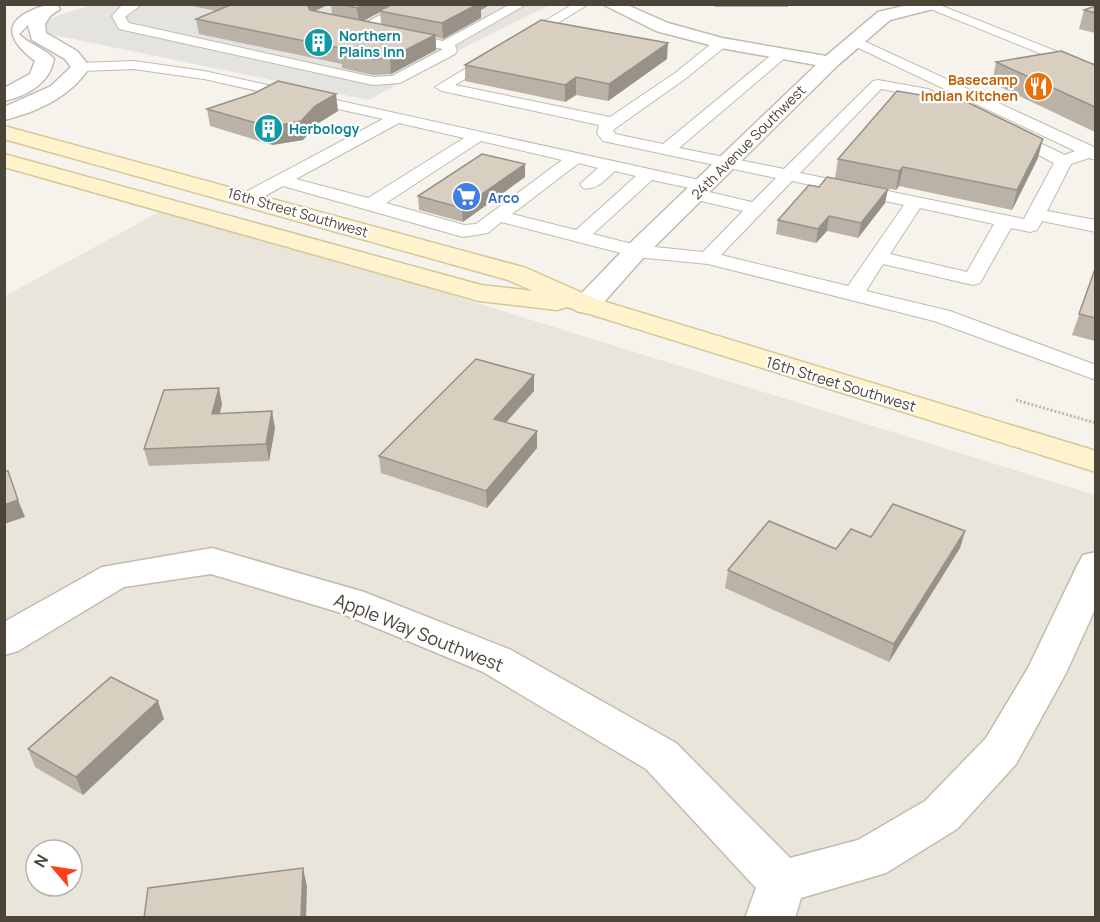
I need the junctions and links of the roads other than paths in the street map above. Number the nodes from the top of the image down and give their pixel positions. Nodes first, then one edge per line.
1 (65, 4) edge
2 (136, 4) edge
3 (413, 4) edge
4 (521, 4) edge
5 (583, 4) edge
6 (610, 4) edge
7 (925, 5) edge
8 (962, 5) edge
9 (45, 11) junction
10 (342, 26) edge
11 (360, 29) junction
12 (721, 42) junction
13 (855, 42) junction
14 (445, 45) junction
15 (781, 54) junction
16 (830, 62) junction
17 (81, 67) junction
18 (1095, 72) edge
19 (923, 92) junction
20 (4, 95) edge
21 (904, 104) edge
22 (880, 105) dead end
23 (857, 106) junction
24 (4, 114) edge
25 (397, 118) junction
26 (614, 123) junction
27 (4, 132) edge
28 (478, 136) junction
29 (503, 142) junction
30 (666, 150) junction
31 (488, 153) edge
32 (1093, 154) edge
33 (575, 158) junction
34 (4, 160) edge
35 (1064, 161) junction
36 (726, 163) junction
37 (611, 166) junction
38 (648, 174) junction
39 (787, 176) junction
40 (280, 180) junction
41 (589, 184) dead end
42 (700, 190) junction
43 (248, 198) junction
44 (417, 200) dead end
45 (915, 202) junction
46 (371, 204) junction
47 (756, 208) junction
48 (554, 212) dead end
49 (399, 213) junction
50 (1036, 214) junction
51 (498, 216) junction
52 (1005, 221) junction
53 (534, 226) junction
54 (1095, 226) edge
55 (578, 238) junction
56 (636, 251) junction
57 (879, 257) junction
58 (708, 258) junction
59 (854, 294) junction
60 (586, 305) junction
61 (1095, 373) edge
62 (1095, 462) edge
63 (1095, 564) edge
64 (4, 641) edge
65 (776, 900) edge

1 - 9 street
2 - 14 lane
3 - 11 lane
4 - 14 lane
5 - 26 lane
6 - 12 street
7 - 8 lane
7 - 13 street, 24th Avenue Southwest
7 - 18 lane
9 - 17 street
9 - 20 street
10 - 11 lane
11 - 14 lane
12 - 15 street
12 - 26 lane
13 - 16 street, 24th Avenue Southwest
13 - 32 lane
15 - 16 street
15 - 30 lane
16 - 36 street, 24th Avenue Southwest
17 - 24 street
17 - 25 lane
19 - 21 lane
19 - 23 lane
19 - 35 lane
22 - 23 lane
23 - 39 lane
25 - 28 lane
25 - 40 lane
26 - 30 lane
27 - 43 main road, 16th Street Southwest
28 - 29 lane
28 - 46 lane
29 - 31 lane
29 - 33 lane
30 - 36 lane
32 - 35 lane
33 - 37 lane
33 - 51 lane
34 - 60 main road, 16th Street Southwest
35 - 50 lane
36 - 39 lane
36 - 42 street, 24th Avenue Southwest
37 - 38 lane
37 - 41 lane
38 - 42 lane
38 - 55 lane
39 - 45 lane
39 - 47 lane
40 - 43 lane
40 - 46 lane
42 - 47 lane
42 - 56 street, 24th Avenue Southwest
43 - 60 main road, 16th Street Southwest
44 - 49 lane
45 - 52 lane
45 - 57 lane
46 - 49 lane
47 - 58 lane
48 - 53 lane
49 - 51 lane
50 - 52 lane
50 - 54 lane
51 - 53 lane
52 - 57 lane
53 - 55 lane
55 - 56 lane
56 - 58 lane
56 - 60 street, 24th Avenue Southwest
57 - 59 lane
58 - 59 lane
59 - 61 lane
60 - 62 main road, 16th Street Southwest
63 - 65 street
64 - 65 street, Apple Way Southwest

